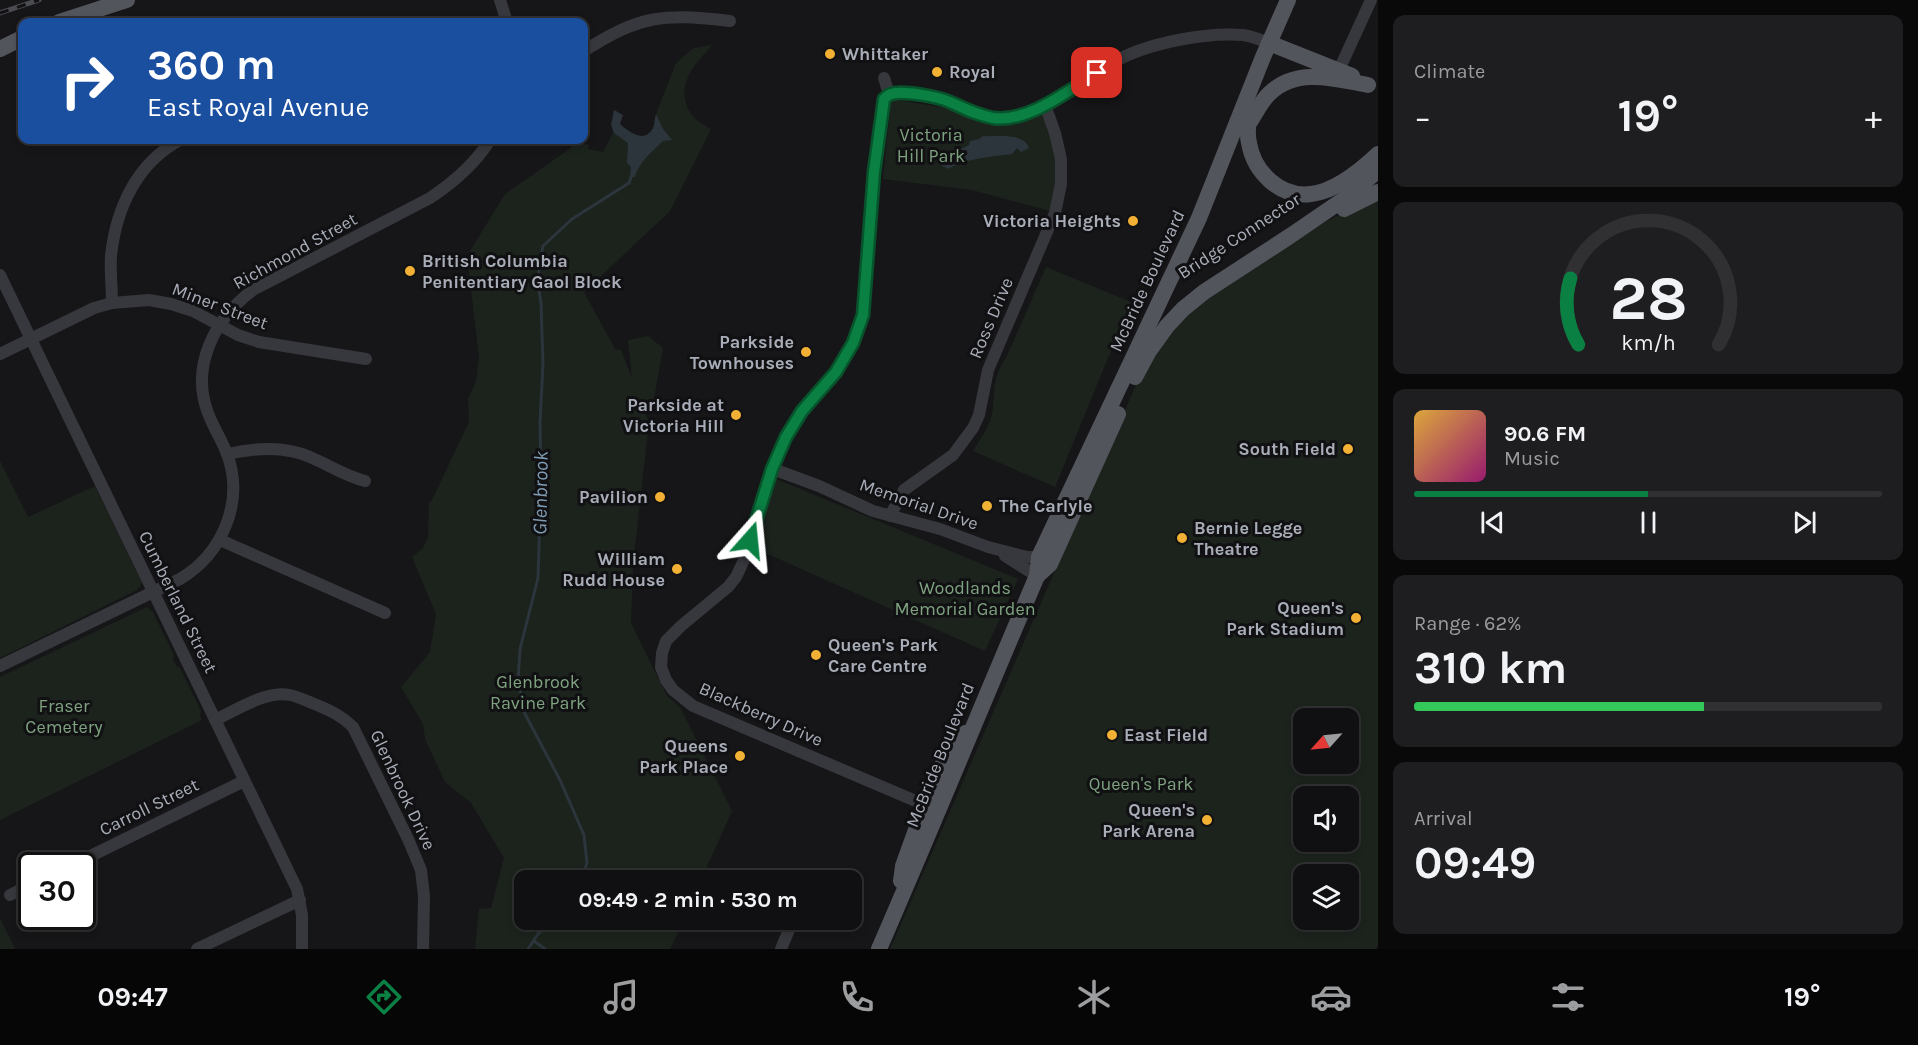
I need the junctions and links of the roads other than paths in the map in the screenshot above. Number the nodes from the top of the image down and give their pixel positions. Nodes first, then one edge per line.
1 (127, 0) edge
2 (500, 0) edge
3 (1288, 0) edge
4 (1371, 0) edge
5 (71, 18) edge
6 (506, 18) edge
7 (730, 21) dead end
8 (18, 40) edge
9 (1269, 43) junction
10 (588, 48) edge
11 (0, 49) edge
12 (1339, 70) junction
13 (884, 78) dead end
14 (1253, 82) junction
15 (1373, 87) edge
16 (889, 94) junction
17 (1045, 105) junction
18 (1248, 125) junction
19 (173, 144) edge
20 (487, 144) edge
21 (1378, 157) edge
22 (1378, 170) edge
23 (1378, 192) edge
24 (1290, 236) junction
25 (0, 275) edge
26 (112, 303) junction
27 (219, 325) junction
28 (30, 339) junction
29 (0, 354) edge
30 (1141, 354) junction
31 (366, 359) dead end
32 (227, 454) junction
33 (772, 469) junction
34 (365, 481) dead end
35 (890, 516) junction
36 (220, 540) junction
37 (988, 546) junction
38 (1039, 557) junction
39 (1037, 576) junction
40 (154, 592) junction
41 (385, 613) dead end
42 (0, 666) edge
43 (215, 720) junction
44 (975, 720) junction
45 (244, 781) junction
46 (925, 805) junction
47 (96, 853) edge
48 (18, 891) edge
49 (10, 895) dead end
50 (300, 900) junction
51 (897, 907) junction
52 (789, 930) edge
53 (197, 949) edge
54 (302, 949) edge
55 (423, 949) edge
56 (781, 949) edge
57 (877, 949) edge

1 - 5 main road
2 - 6 street
3 - 9 main road, McBride Boulevard
4 - 12 street
7 - 10 street
8 - 11 main road
9 - 12 main road
9 - 14 main road, McBride Boulevard
9 - 17 street
12 - 15 main road
13 - 16 street
14 - 18 main road
14 - 30 main road, McBride Boulevard
15 - 18 main road
16 - 17 street
16 - 33 street, Blackberry Drive
17 - 35 street, Ross Drive
18 - 21 main road
19 - 26 street
20 - 27 street, Richmond Street
21 - 30 main road, Bridge Connector
22 - 24 main road, Bridge Connector
23 - 24 main road
24 - 30 main road, Bridge Connector
25 - 28 street, Cumberland Street
26 - 27 street, Miner Street
26 - 28 street, Miner Street
27 - 31 street, Miner Street
27 - 32 street, Richmond Street
28 - 29 street, Miner Street
28 - 40 street, Cumberland Street
30 - 38 main road, McBride Boulevard
30 - 39 main road, McBride Boulevard
32 - 34 street
32 - 36 street, Richmond Street
33 - 35 street, Memorial Drive
33 - 46 street, Blackberry Drive
35 - 37 street, Memorial Drive
36 - 40 street, Richmond Street
36 - 41 street
37 - 38 street, Memorial Drive
37 - 39 street, Memorial Drive
38 - 39 main road, McBride Boulevard
39 - 44 main road, McBride Boulevard
40 - 42 street, Richmond Street
40 - 43 street, Cumberland Street
43 - 45 street, Cumberland Street
43 - 55 street, Glenbrook Drive
44 - 46 main road
44 - 51 main road, McBride Boulevard
45 - 47 street, Carroll Street
45 - 50 street, Cumberland Street
46 - 51 main road
48 - 49 street
50 - 53 street
50 - 54 street, Cumberland Street
51 - 57 main road, McBride Boulevard
52 - 56 street

